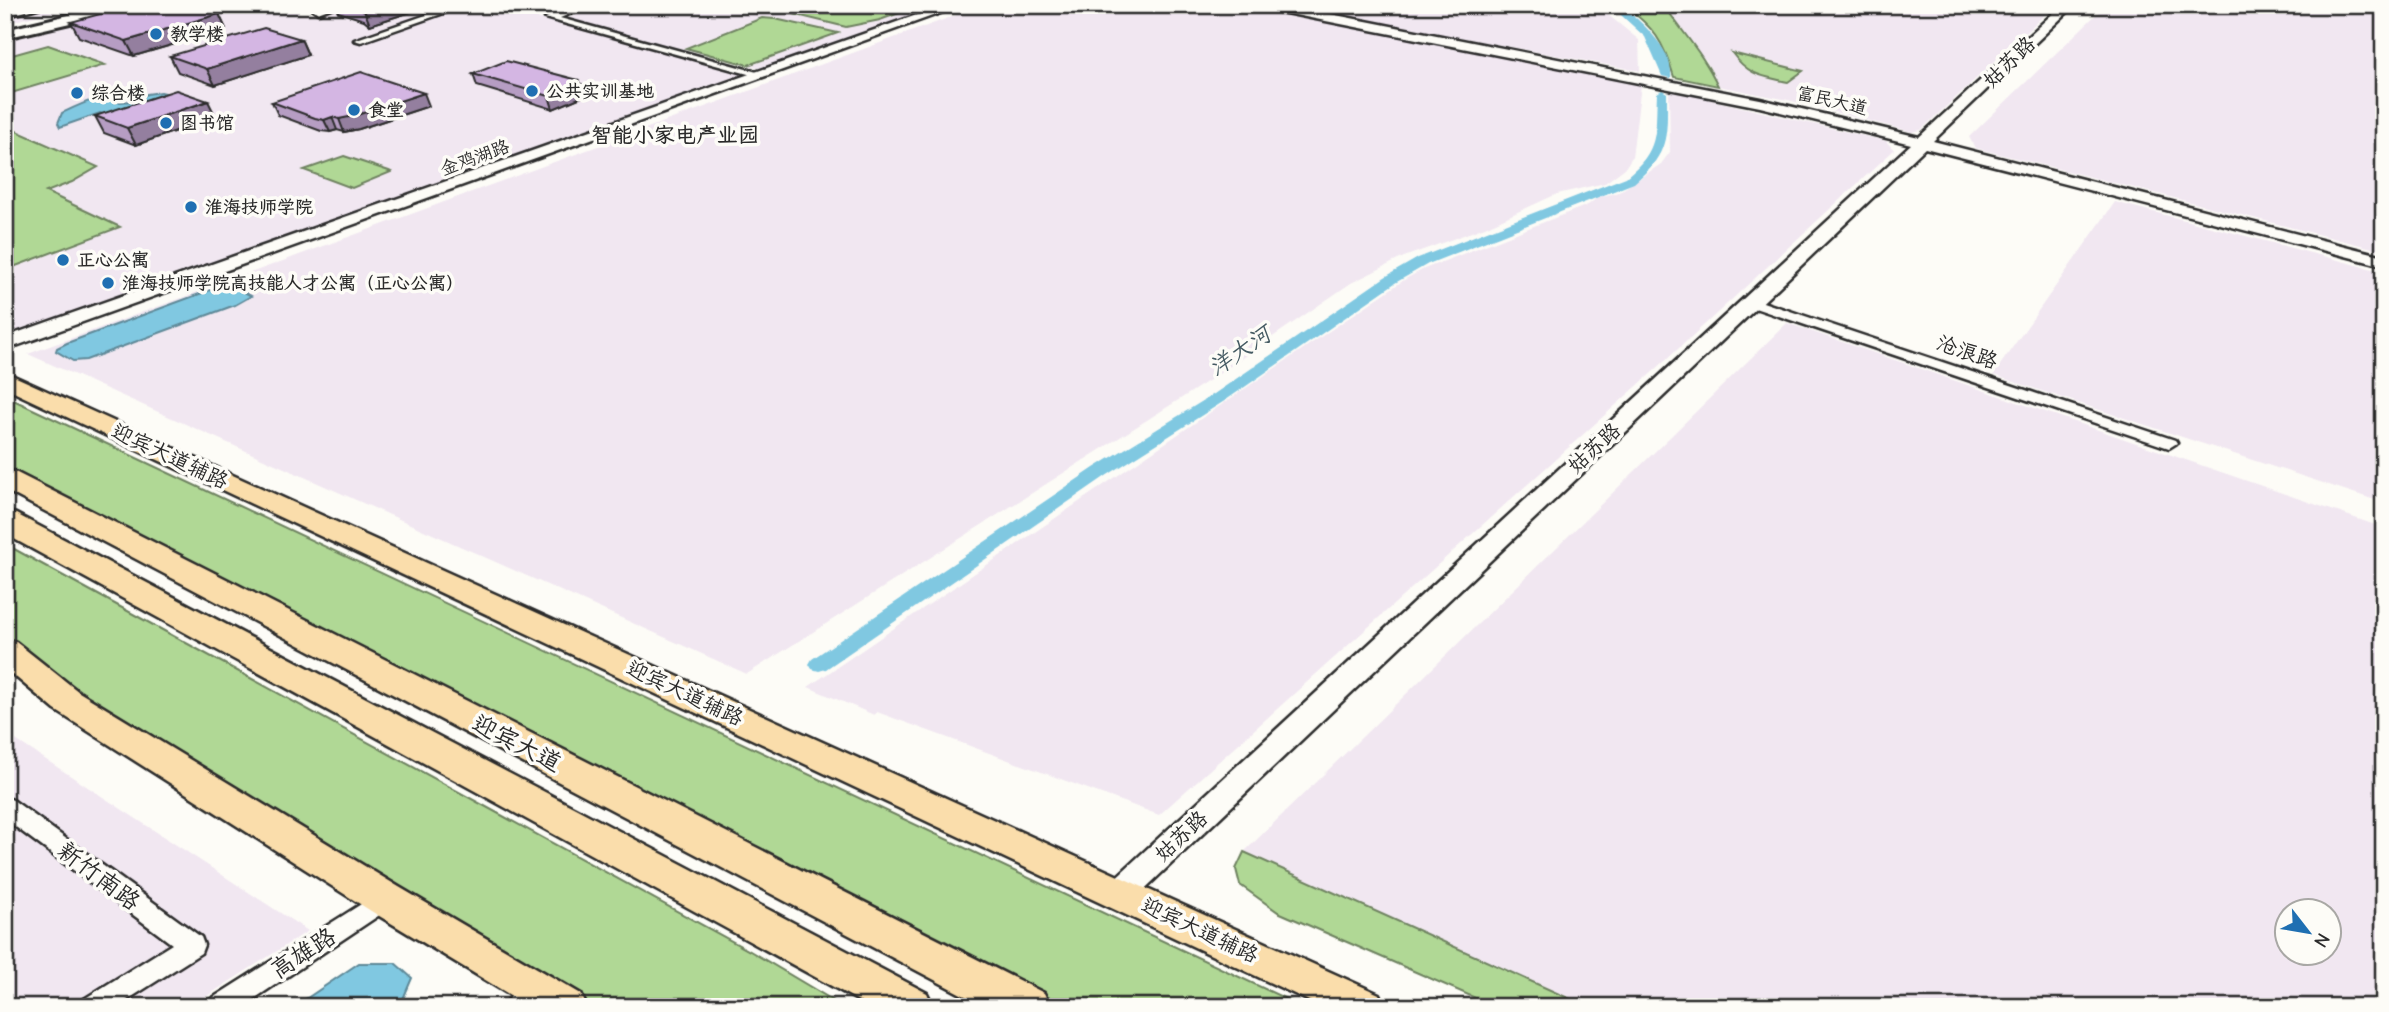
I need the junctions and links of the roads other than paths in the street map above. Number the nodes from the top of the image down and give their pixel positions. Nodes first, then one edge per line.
1 (43, 5) edge
2 (133, 5) edge
3 (312, 5) edge
4 (334, 5) edge
5 (463, 5) edge
6 (586, 5) edge
7 (957, 5) edge
8 (1265, 5) edge
9 (2069, 5) edge
10 (100, 8) edge
11 (5, 14) edge
12 (5, 26) edge
13 (5, 34) edge
14 (358, 40) dead end
15 (763, 75) junction
16 (1924, 143) junction
17 (2384, 261) edge
18 (1751, 302) junction
19 (5, 344) edge
20 (5, 379) edge
21 (2169, 443) dead end
22 (5, 478) edge
23 (5, 521) edge
24 (5, 650) edge
25 (5, 806) edge
26 (1121, 892) junction
27 (385, 900) junction
28 (543, 1002) edge
29 (93, 1007) edge
30 (220, 1007) edge
31 (912, 1007) edge
32 (1029, 1007) edge
33 (1364, 1007) edge

1 - 11 street
2 - 10 main road
3 - 4 street
5 - 14 street
6 - 15 street
7 - 15 street, 金鸡湖路
8 - 16 street, 富民大道
9 - 16 street, 姑苏路
10 - 12 main road
10 - 13 main road
15 - 19 street, 金鸡湖路
16 - 17 street, 富民大道
16 - 18 street, 姑苏路
18 - 21 street, 沧浪路
18 - 26 street, 姑苏路
20 - 26 main road, 迎宾大道辅路
22 - 32 highway, 迎宾大道
23 - 31 highway, 迎宾大道
24 - 27 main road
25 - 29 street, 新竹南路
26 - 33 main road, 迎宾大道辅路
27 - 28 main road
27 - 30 street, 高雄路

